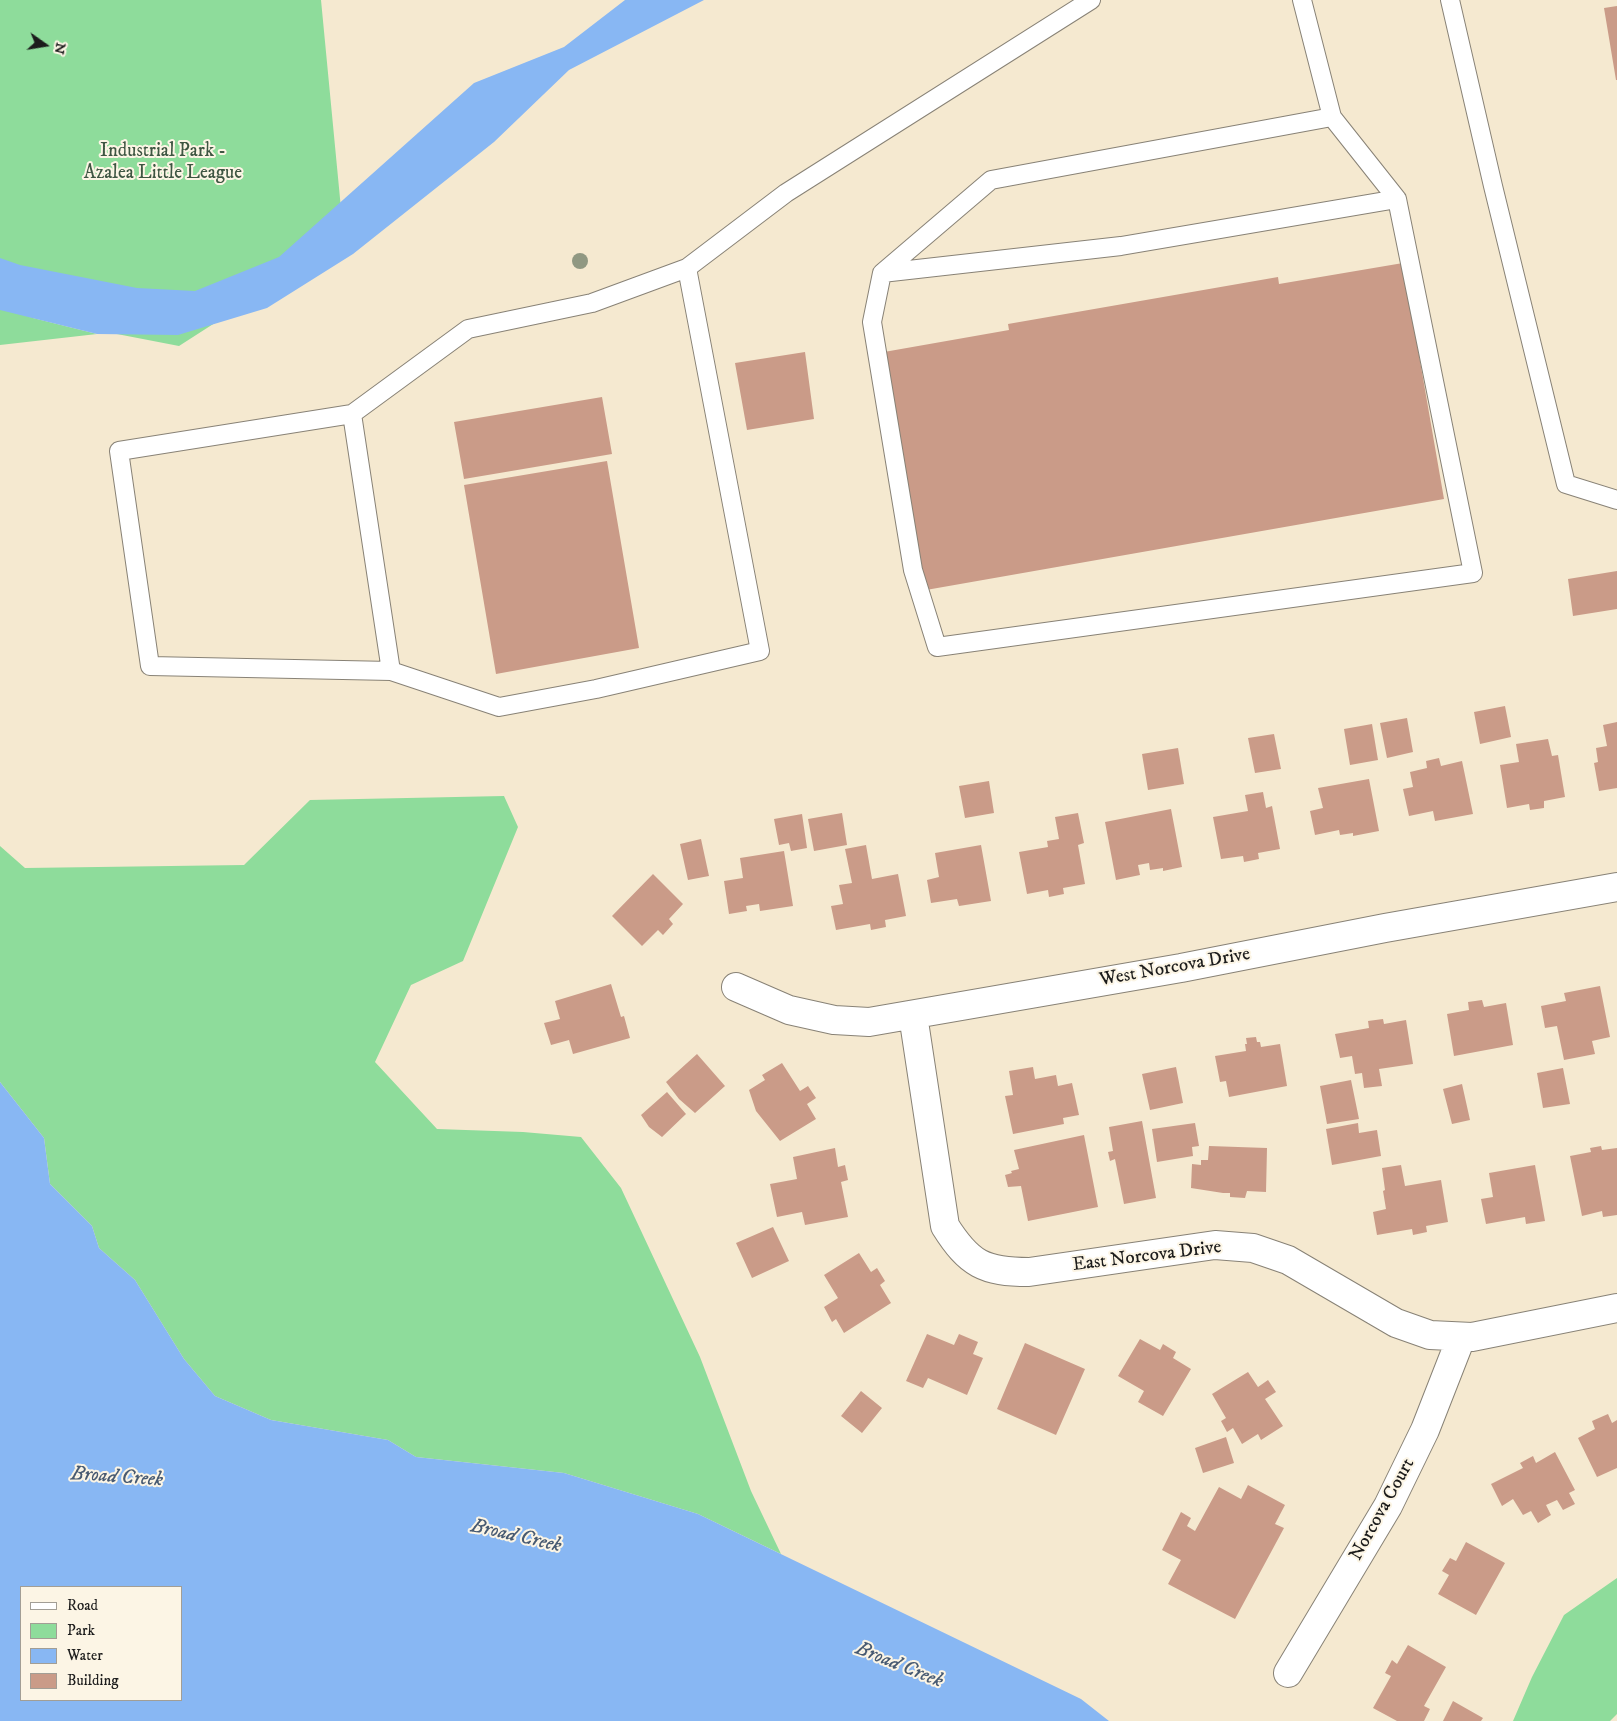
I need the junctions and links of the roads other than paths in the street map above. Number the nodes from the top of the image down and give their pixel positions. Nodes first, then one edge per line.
1 (1091, 0) edge
2 (1302, 0) edge
3 (1450, 0) edge
4 (1332, 116) junction
5 (1397, 199) junction
6 (687, 268) junction
7 (882, 273) junction
8 (352, 414) junction
9 (1617, 500) edge
10 (391, 671) junction
11 (1617, 887) edge
12 (736, 987) dead end
13 (913, 1015) junction
14 (1617, 1308) edge
15 (1461, 1338) junction
16 (1288, 1673) dead end

1 - 6 lane
2 - 4 lane
3 - 9 lane
4 - 5 lane
4 - 7 lane
5 - 7 lane
5 - 7 lane
6 - 8 lane
6 - 10 lane
8 - 10 lane
8 - 10 lane
11 - 13 street, West Norcova Drive
12 - 13 street, West Norcova Drive
13 - 15 street, East Norcova Drive
14 - 15 street, East Norcova Drive
15 - 16 street, Norcova Court

